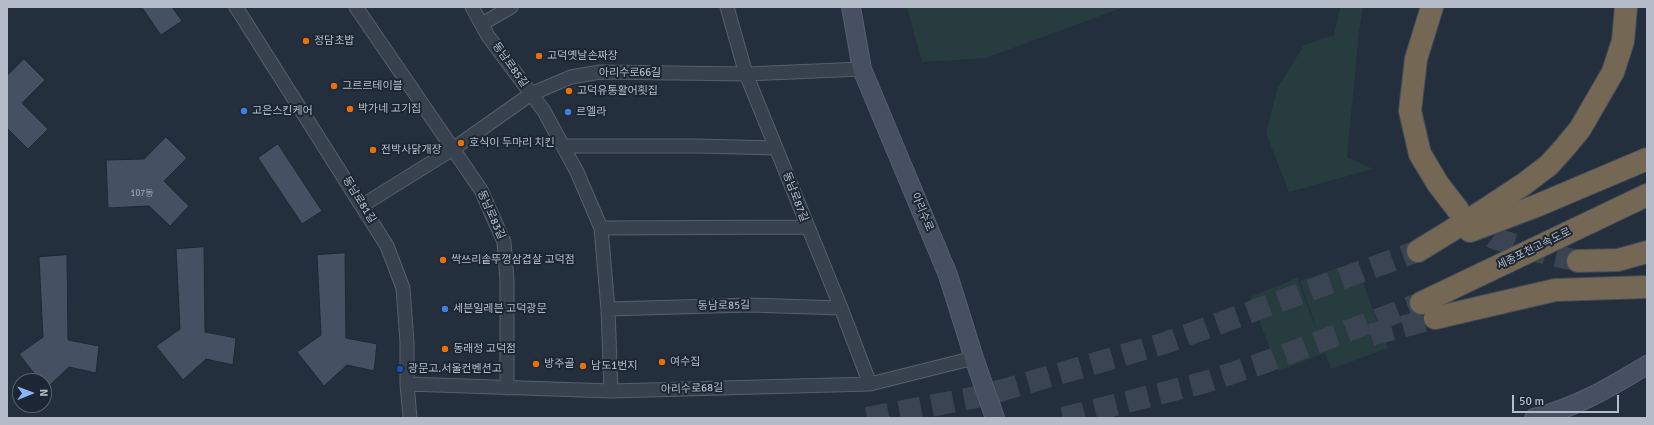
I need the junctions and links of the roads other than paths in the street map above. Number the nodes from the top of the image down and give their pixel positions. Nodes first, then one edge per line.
1 (236, 7) edge
2 (356, 7) edge
3 (472, 7) edge
4 (511, 7) edge
5 (727, 7) edge
6 (851, 7) edge
7 (1432, 7) edge
8 (1626, 7) edge
9 (482, 24) junction
10 (862, 69) junction
11 (746, 74) junction
12 (531, 94) junction
13 (563, 146) junction
14 (776, 148) junction
15 (454, 149) junction
16 (1647, 159) edge
17 (1647, 195) edge
18 (363, 205) junction
19 (1458, 210) tunnel mouth
20 (807, 227) junction
21 (600, 228) junction
22 (1647, 252) edge
23 (1578, 261) tunnel mouth
24 (1647, 287) edge
25 (841, 308) junction
26 (608, 309) junction
27 (974, 358) junction
28 (1647, 365) edge
29 (407, 384) junction
30 (870, 384) junction
31 (507, 388) junction
32 (611, 391) junction
33 (1565, 414) edge
34 (410, 418) edge
35 (995, 418) edge
36 (1534, 418) edge

1 - 18 street, 동남로81길
2 - 15 street, 동남로83길
3 - 9 street, 동남로85길
4 - 9 street
5 - 11 street, 동남로87길
6 - 10 main road, 아리수로
7 - 19 highway
8 - 16 highway
9 - 12 street, 동남로85길
10 - 11 street, 아리수로66길
10 - 27 main road, 아리수로
11 - 12 street, 아리수로66길
11 - 14 street, 동남로87길
12 - 13 street, 동남로85길
12 - 15 street, 아리수로66길
13 - 14 street
13 - 21 street, 동남로85길
14 - 20 street, 동남로87길
15 - 18 street, 아리수로66길
15 - 31 street, 동남로83길
17 - 24 highway, 세종포천고속도로
18 - 29 street, 동남로81길
20 - 21 street
20 - 25 street, 동남로87길
21 - 26 street, 동남로85길
22 - 23 highway
25 - 26 street, 동남로85길
25 - 30 street, 동남로87길
26 - 32 street, 동남로85길
27 - 30 street, 아리수로68길
27 - 35 main road, 아리수로
28 - 33 main road
29 - 31 street, 아리수로68길
29 - 34 street, 동남로81길
30 - 32 street, 아리수로68길
31 - 32 street, 아리수로68길
33 - 36 main road

